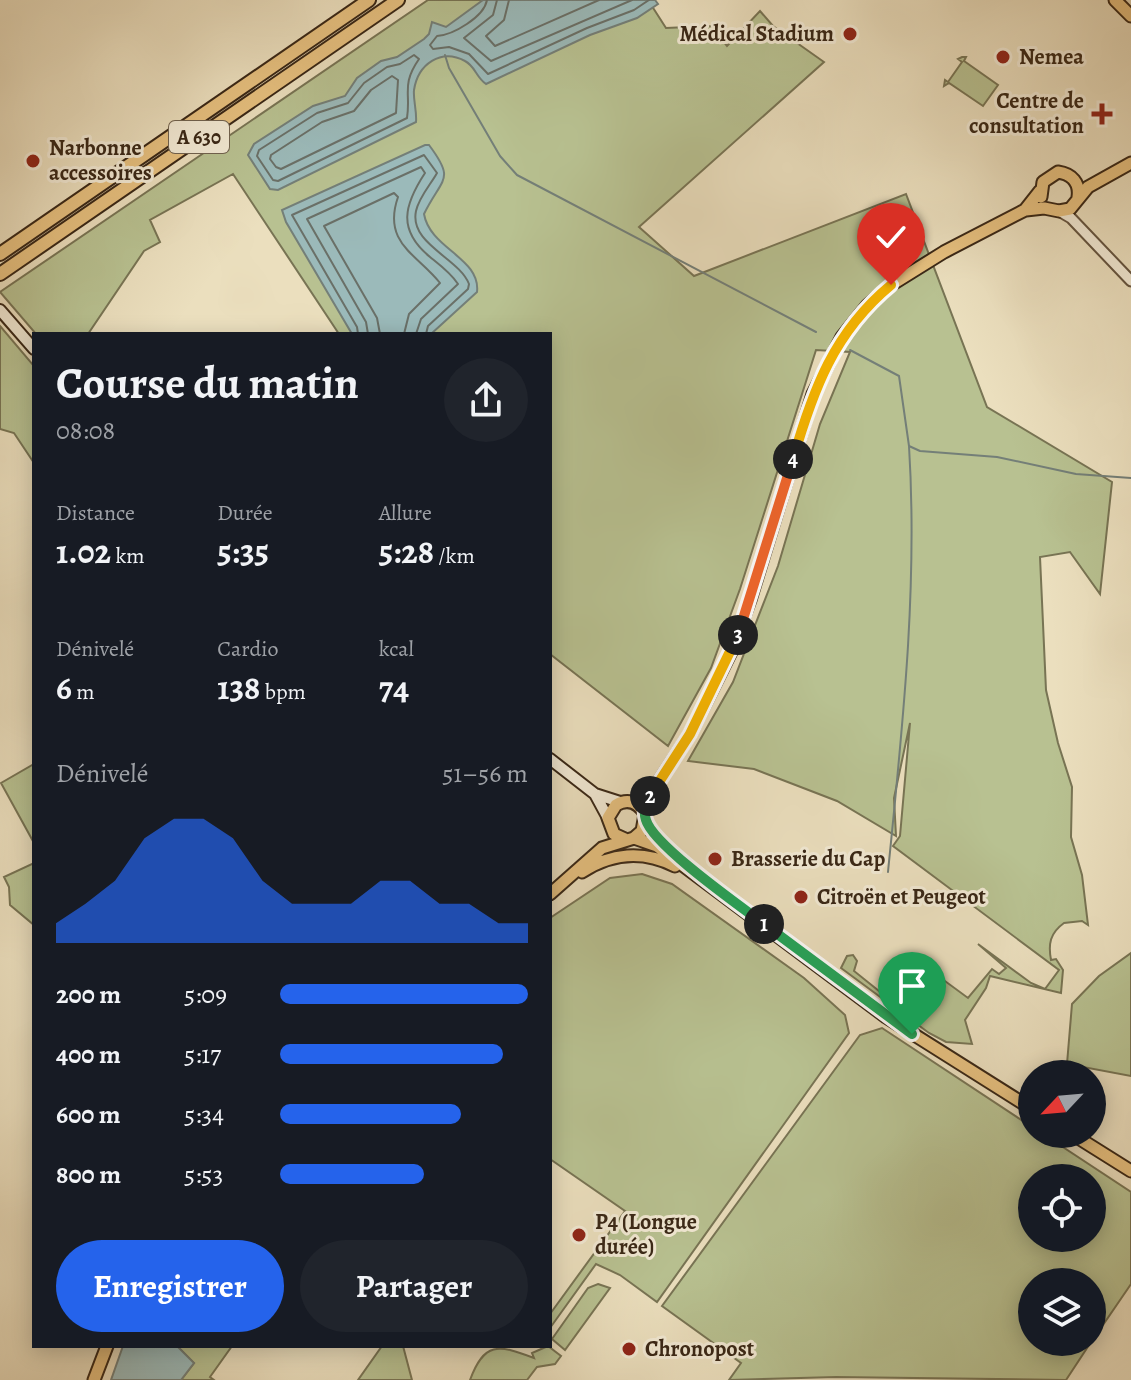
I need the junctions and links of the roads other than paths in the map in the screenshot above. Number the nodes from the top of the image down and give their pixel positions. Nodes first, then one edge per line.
1 (369, 0) edge
2 (398, 0) edge
3 (1115, 0) edge
4 (1131, 16) edge
5 (1131, 163) edge
6 (1072, 177) junction
7 (1100, 179) junction
8 (1040, 191) junction
9 (1078, 199) junction
10 (1025, 210) junction
11 (1055, 210) junction
12 (1081, 230) junction
13 (0, 254) edge
14 (0, 274) edge
15 (1131, 281) edge
16 (0, 310) edge
17 (32, 347) edge
18 (700, 715) junction
19 (552, 761) edge
20 (595, 794) junction
21 (625, 802) junction
22 (645, 817) junction
23 (608, 821) junction
24 (629, 838) junction
25 (709, 884) junction
26 (552, 892) edge
27 (552, 892) edge
28 (552, 893) edge
29 (722, 893) junction
30 (1018, 1100) edge
31 (1094, 1148) edge
32 (1131, 1171) edge
33 (98, 1348) edge
34 (106, 1348) edge
35 (87, 1380) edge
36 (94, 1380) edge

1 - 13 highway, A 630
2 - 14 highway, A 630
3 - 4 main road
5 - 7 main road
6 - 7 main road
6 - 8 main road
6 - 9 main road
7 - 9 main road
8 - 10 main road
8 - 11 main road
9 - 11 main road
9 - 12 street
10 - 11 main road
10 - 18 main road
11 - 12 street
12 - 15 street
16 - 17 main road
18 - 21 main road
18 - 22 main road
19 - 20 main road
20 - 21 main road
20 - 23 main road
21 - 22 main road
21 - 23 main road
22 - 24 main road
22 - 29 main road
23 - 24 main road
23 - 26 main road
24 - 25 main road
24 - 27 main road
25 - 28 main road
25 - 29 main road
29 - 30 main road
31 - 32 main road
33 - 35 main road
34 - 36 main road

